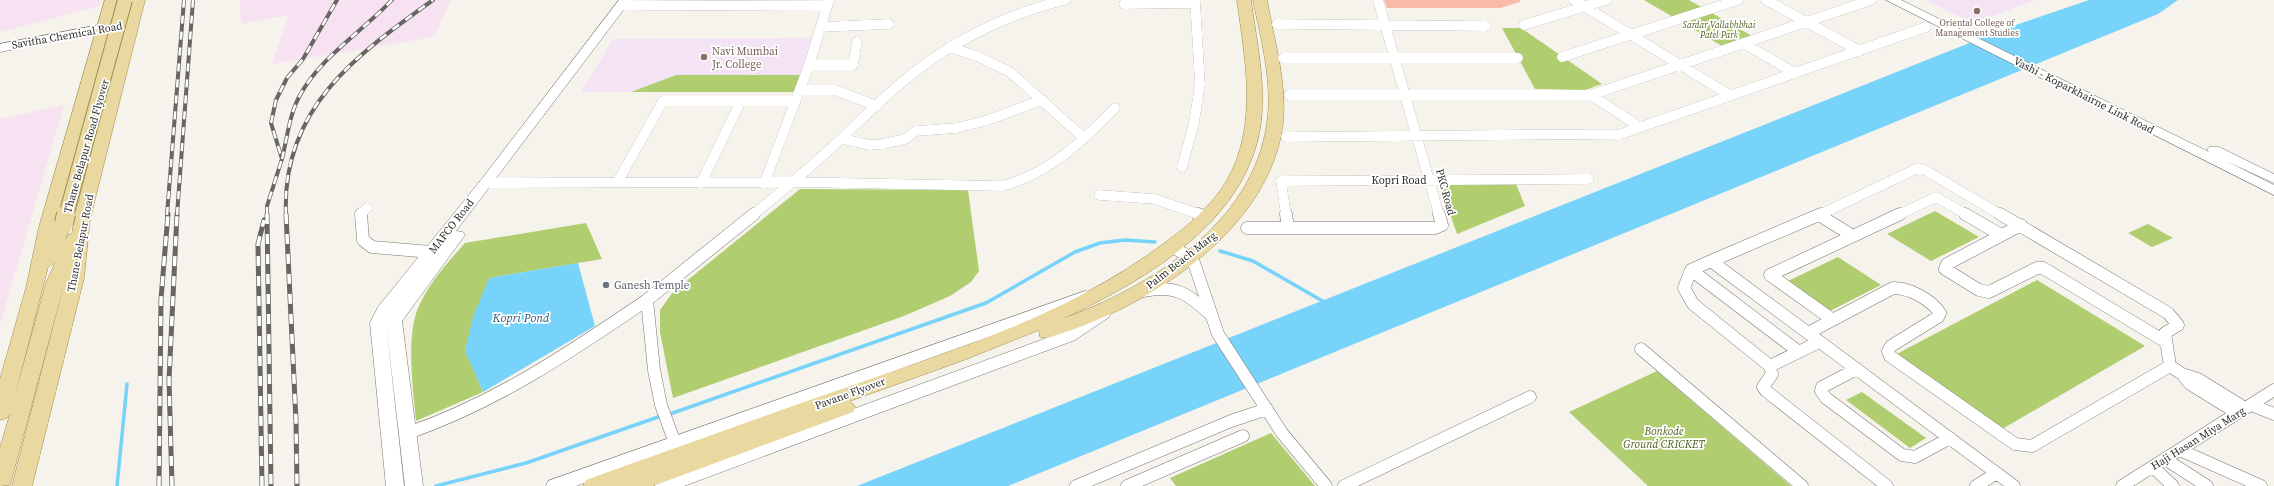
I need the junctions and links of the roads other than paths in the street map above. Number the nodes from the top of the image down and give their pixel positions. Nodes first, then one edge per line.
1 (112, 0) edge
2 (126, 0) edge
3 (138, 0) edge
4 (1065, 0) edge
5 (1244, 0) edge
6 (1260, 0) edge
7 (1378, 0) edge
8 (1574, 0) edge
9 (1606, 0) edge
10 (1738, 0) edge
11 (1766, 0) edge
12 (1871, 0) edge
13 (1892, 0) edge
14 (1911, 0) edge
15 (629, 2) edge
16 (1195, 2) edge
17 (828, 3) edge
18 (1124, 4) dead end
19 (1585, 6) junction
20 (1807, 22) junction
21 (889, 24) dead end
22 (1277, 24) dead end
23 (1385, 24) junction
24 (1524, 25) dead end
25 (132, 26) junction
26 (1486, 26) dead end
27 (821, 27) junction
28 (1926, 28) dead end
29 (104, 32) junction
30 (1970, 33) junction
31 (1630, 34) junction
32 (857, 42) dead end
33 (1744, 43) junction
34 (0, 48) edge
35 (949, 48) junction
36 (1860, 51) junction
37 (0, 54) edge
38 (1562, 57) dead end
39 (1283, 58) dead end
40 (1395, 58) junction
41 (1518, 58) dead end
42 (809, 65) junction
43 (1680, 65) junction
44 (2043, 69) junction
45 (1795, 73) junction
46 (800, 90) junction
47 (1289, 95) dead end
48 (1406, 95) junction
49 (1591, 95) junction
50 (1731, 96) junction
51 (1042, 100) junction
52 (741, 101) junction
53 (796, 101) junction
54 (877, 106) junction
55 (1115, 108) dead end
56 (1640, 127) junction
57 (1418, 136) junction
58 (1286, 137) dead end
59 (1084, 138) junction
60 (842, 139) junction
61 (1182, 167) dead end
62 (1589, 179) dead end
63 (2274, 179) edge
64 (1431, 180) junction
65 (792, 182) junction
66 (492, 183) junction
67 (617, 183) junction
68 (701, 183) junction
69 (764, 184) junction
70 (2274, 191) edge
71 (1099, 195) dead end
72 (367, 208) dead end
73 (1820, 214) junction
74 (1206, 217) junction
75 (82, 218) junction
76 (2021, 225) junction
77 (1247, 228) dead end
78 (1288, 228) junction
79 (2001, 235) junction
80 (1853, 236) junction
81 (1172, 246) junction
82 (431, 252) junction
83 (1190, 256) junction
84 (1711, 262) junction
85 (1690, 270) junction
86 (35, 288) junction
87 (1102, 291) junction
88 (1140, 292) junction
89 (647, 300) junction
90 (1116, 305) junction
91 (1210, 314) junction
92 (1833, 320) junction
93 (1059, 321) junction
94 (1808, 333) junction
95 (1819, 342) junction
96 (2166, 342) junction
97 (1641, 349) dead end
98 (1799, 352) junction
99 (1770, 366) junction
100 (2170, 366) junction
101 (1857, 369) junction
102 (2274, 390) edge
103 (1530, 398) dead end
104 (1265, 406) junction
105 (2244, 409) junction
106 (0, 413) edge
107 (2274, 414) edge
108 (408, 433) junction
109 (1243, 436) dead end
110 (1950, 438) junction
111 (675, 443) junction
112 (2180, 450) junction
113 (2165, 459) junction
114 (2152, 467) junction
115 (1997, 473) junction
116 (0, 486) edge
117 (22, 486) edge
118 (395, 486) edge
119 (414, 486) edge
120 (555, 486) edge
121 (593, 486) edge
122 (630, 486) edge
123 (664, 486) edge
124 (1076, 486) edge
125 (1127, 486) edge
126 (1326, 486) edge
127 (1344, 486) edge
128 (1802, 486) edge
129 (1887, 486) edge
130 (1976, 486) edge
131 (2014, 486) edge
132 (2122, 486) edge
133 (2173, 486) edge
134 (2207, 486) edge
135 (2262, 486) edge

1 - 29 main road
2 - 86 main road, Thane Belapur Road Flyover, bridge
3 - 25 main road, Thane Belapur Road
4 - 35 street
5 - 74 main road, Palm Beach Marg
6 - 83 main road, Palm Beach Marg
7 - 23 street, PKC Road
8 - 19 street
9 - 19 street
10 - 31 street
11 - 20 street
12 - 20 street
13 - 30 main road, Vashi - Koparkhairne Link Road
14 - 30 main road, Vashi - Koparkhairne Link Road
15 - 17 street
15 - 66 main road, MAFCO Road
16 - 18 street
16 - 61 street
17 - 27 street
19 - 24 street
19 - 31 street
20 - 33 street
20 - 36 street
21 - 27 street
22 - 23 street
23 - 26 street
23 - 40 street, PKC Road
25 - 29 main road, Savitha Chemical Road
25 - 75 main road, Thane Belapur Road
27 - 42 street
28 - 36 street
29 - 34 main road, Savitha Chemical Road
29 - 37 main road, Savitha Chemical Road
29 - 86 main road
30 - 44 main road, Vashi - Koparkhairne Link Road
31 - 38 street
31 - 43 street
32 - 42 street
33 - 43 street
33 - 45 street
35 - 51 street
35 - 54 street
36 - 45 street
39 - 40 street
40 - 41 street
40 - 48 street, PKC Road
42 - 46 street
43 - 49 street
43 - 50 street
44 - 63 main road, Vashi - Koparkhairne Link Road
44 - 70 main road, Vashi - Koparkhairne Link Road
45 - 50 street
46 - 53 street
46 - 54 street
47 - 48 street
48 - 49 street
48 - 57 street, PKC Road
49 - 56 street
50 - 56 street
51 - 59 street
51 - 60 street
52 - 53 street
52 - 67 street
52 - 68 street
53 - 69 street
54 - 60 street
55 - 59 street
56 - 57 street
57 - 58 street
57 - 64 street, PKC Road
59 - 65 street
60 - 65 street
62 - 64 street, Kopri Road
64 - 78 street, Kopri Road
64 - 78 street, PKC Road
65 - 69 street
65 - 89 street
66 - 67 street
66 - 82 main road, MAFCO Road
66 - 108 main road, MAFCO Road
67 - 68 street
68 - 69 street
71 - 74 street
72 - 82 street
73 - 76 street
73 - 80 street
73 - 84 street
74 - 81 main road, Palm Beach Marg
75 - 116 main road
75 - 117 main road, Thane Belapur Road
76 - 79 street
76 - 96 street
77 - 78 street, PKC Road
79 - 80 street
79 - 96 street
80 - 92 street
81 - 83 street
81 - 87 main road, Palm Beach Marg
82 - 118 main road, MAFCO Road
83 - 88 main road, Palm Beach Marg
83 - 91 street
84 - 85 street
84 - 94 street
85 - 98 street
85 - 99 street
86 - 106 main road
87 - 93 main road, Pavane Flyover
87 - 111 main road
88 - 90 main road, Palm Beach Marg
88 - 91 street
89 - 108 street
89 - 111 street
90 - 93 main road, Pavane Flyover
90 - 123 main road
91 - 104 street
92 - 94 street
92 - 100 street
93 - 121 main road, Pavane Flyover
93 - 122 main road, Pavane Flyover
94 - 95 street
95 - 98 street
95 - 101 street
96 - 100 street
97 - 128 street
98 - 99 street
99 - 129 street
100 - 105 street
101 - 110 street
101 - 110 street
102 - 105 street, Haji Hasan Miya Marg
103 - 127 street
104 - 124 street
104 - 126 street
105 - 107 street
105 - 112 street, Haji Hasan Miya Marg
108 - 119 main road, MAFCO Road
109 - 125 street
110 - 115 street
111 - 120 main road
112 - 113 street, Haji Hasan Miya Marg
112 - 135 street
113 - 114 street, Haji Hasan Miya Marg
113 - 134 street
114 - 132 street, Haji Hasan Miya Marg
114 - 133 street
115 - 130 street
115 - 131 street

